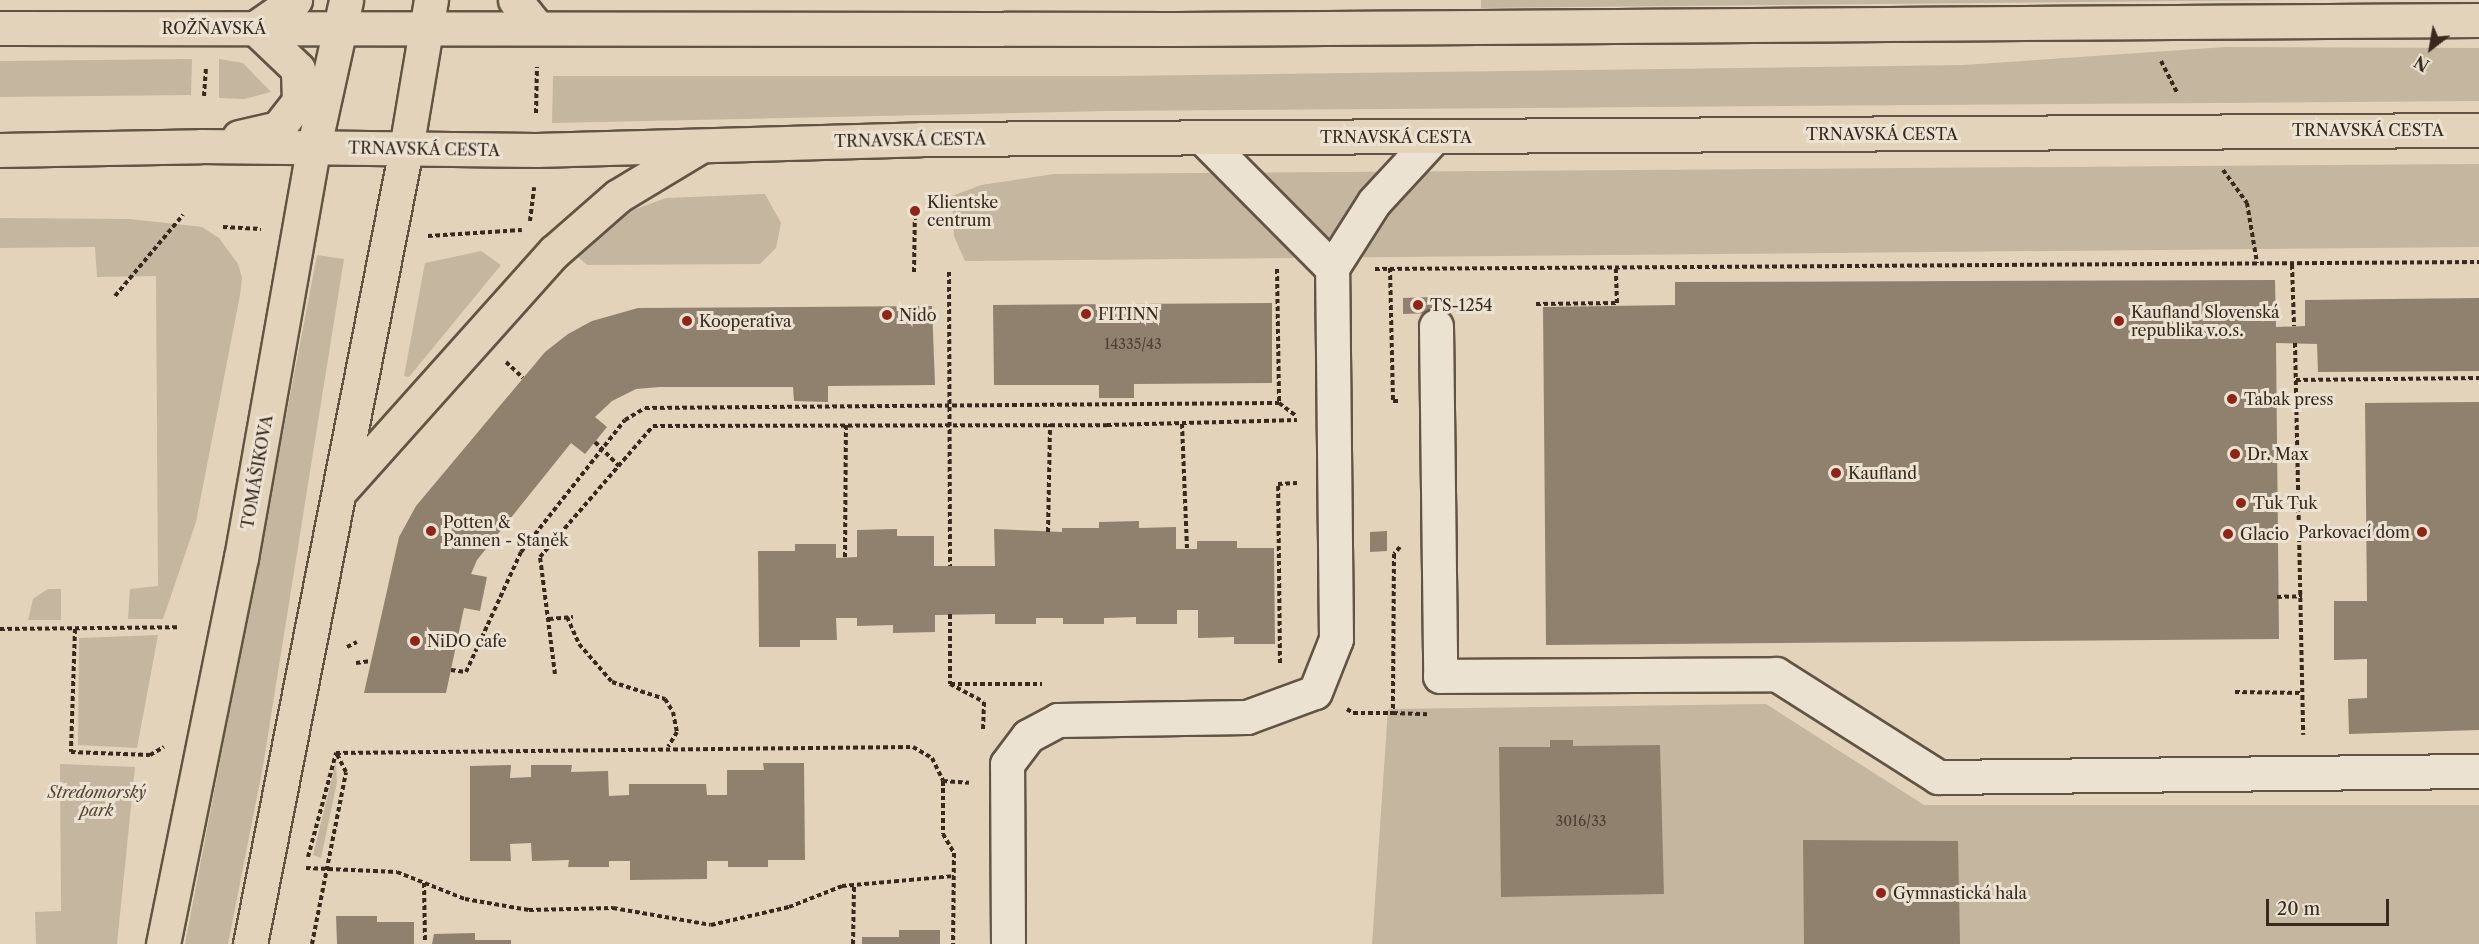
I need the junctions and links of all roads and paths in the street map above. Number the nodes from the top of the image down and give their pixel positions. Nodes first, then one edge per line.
1 (295, 0) edge
2 (515, 0) edge
3 (344, 14) edge
4 (430, 14) edge
5 (2479, 20) edge
6 (537, 27) junction
7 (0, 28) edge
8 (255, 28) junction
9 (206, 58) dead end
10 (536, 76) dead end
11 (204, 96) dead end
12 (536, 124) dead end
13 (2479, 130) edge
14 (1434, 137) junction
15 (1203, 138) junction
16 (706, 144) junction
17 (201, 146) junction
18 (314, 146) junction
19 (406, 149) junction
20 (0, 150) edge
21 (534, 194) dead end
22 (915, 211) dead end
23 (183, 215) dead end
24 (429, 236) dead end
25 (2479, 262) edge
26 (2292, 265) junction
27 (1616, 267) junction
28 (1332, 268) junction
29 (1277, 269) dead end
30 (1370, 269) dead end
31 (915, 272) dead end
32 (949, 272) dead end
33 (115, 296) dead end
34 (1536, 304) dead end
35 (1436, 326) dead end
36 (2294, 326) dead end
37 (2295, 343) dead end
38 (502, 360) dead end
39 (523, 378) dead end
40 (2479, 378) edge
41 (2296, 380) junction
42 (1280, 403) junction
43 (951, 406) junction
44 (1300, 420) junction
45 (846, 424) junction
46 (952, 424) junction
47 (1050, 424) junction
48 (1182, 424) junction
49 (1300, 431) dead end
50 (595, 442) dead end
51 (602, 449) junction
52 (619, 466) junction
53 (1301, 473) dead end
54 (339, 492) junction
55 (1048, 532) dead end
56 (1187, 549) dead end
57 (845, 557) dead end
58 (950, 566) dead end
59 (2302, 596) junction
60 (2277, 597) dead end
61 (950, 614) dead end
62 (549, 619) junction
63 (177, 627) dead end
64 (0, 629) edge
65 (75, 629) junction
66 (371, 661) dead end
67 (356, 663) dead end
68 (1274, 667) dead end
69 (451, 670) dead end
70 (555, 674) dead end
71 (950, 684) junction
72 (1046, 684) dead end
73 (2235, 692) dead end
74 (2302, 693) junction
75 (984, 702) dead end
76 (2303, 740) dead end
77 (668, 748) junction
78 (336, 753) junction
79 (150, 755) dead end
80 (2479, 771) edge
81 (306, 867) junction
82 (327, 869) junction
83 (953, 876) junction
84 (303, 877) dead end
85 (424, 883) junction
86 (854, 885) junction
87 (425, 942) dead end
88 (163, 944) edge
89 (250, 944) edge
90 (312, 944) edge
91 (853, 944) edge
92 (953, 944) edge
93 (1008, 944) edge

1 - 8 main road
2 - 6 main road
3 - 4 main road, ROŽŇAVSKÁ
3 - 8 main road, ROŽŇAVSKÁ
3 - 18 main road, TOMÁŠIKOVA
4 - 6 main road
4 - 19 main road
5 - 6 main road
7 - 8 main road, ROŽŇAVSKÁ
8 - 17 main road
9 - 11 path
10 - 12 path
13 - 14 main road, TRNAVSKÁ CESTA
14 - 15 main road, TRNAVSKÁ CESTA
14 - 28 lane
15 - 16 main road, TRNAVSKÁ CESTA
15 - 28 lane
16 - 19 main road, TRNAVSKÁ CESTA
16 - 54 main road
17 - 18 main road
17 - 20 main road
18 - 19 main road, TRNAVSKÁ CESTA
18 - 88 main road, TOMÁŠIKOVA
19 - 54 main road
21 - 24 path
22 - 31 path
23 - 33 path
25 - 26 path
26 - 27 path
26 - 36 path
27 - 30 path
27 - 34 path
28 - 93 lane
29 - 42 path
32 - 43 path
35 - 80 lane
37 - 41 path
38 - 39 path
40 - 41 path
41 - 59 path
42 - 43 path
42 - 44 path
43 - 46 path
43 - 51 path
44 - 48 path
44 - 49 path
45 - 46 path
45 - 52 path
45 - 57 path
46 - 47 path
46 - 58 path
47 - 48 path
47 - 55 path
48 - 56 path
50 - 51 path
51 - 52 path
51 - 69 path
52 - 62 path
53 - 68 path
54 - 89 main road
59 - 60 path
59 - 74 path
61 - 71 path
62 - 70 path
62 - 77 path
63 - 65 path
64 - 65 path
65 - 79 path
66 - 67 path
71 - 72 path
71 - 75 path
73 - 74 path
74 - 76 path
77 - 78 path
77 - 83 path
78 - 81 path
78 - 82 path
81 - 82 path
81 - 84 path
82 - 85 path
82 - 90 path
83 - 86 path
83 - 92 path
85 - 86 path
85 - 87 path
86 - 91 path

